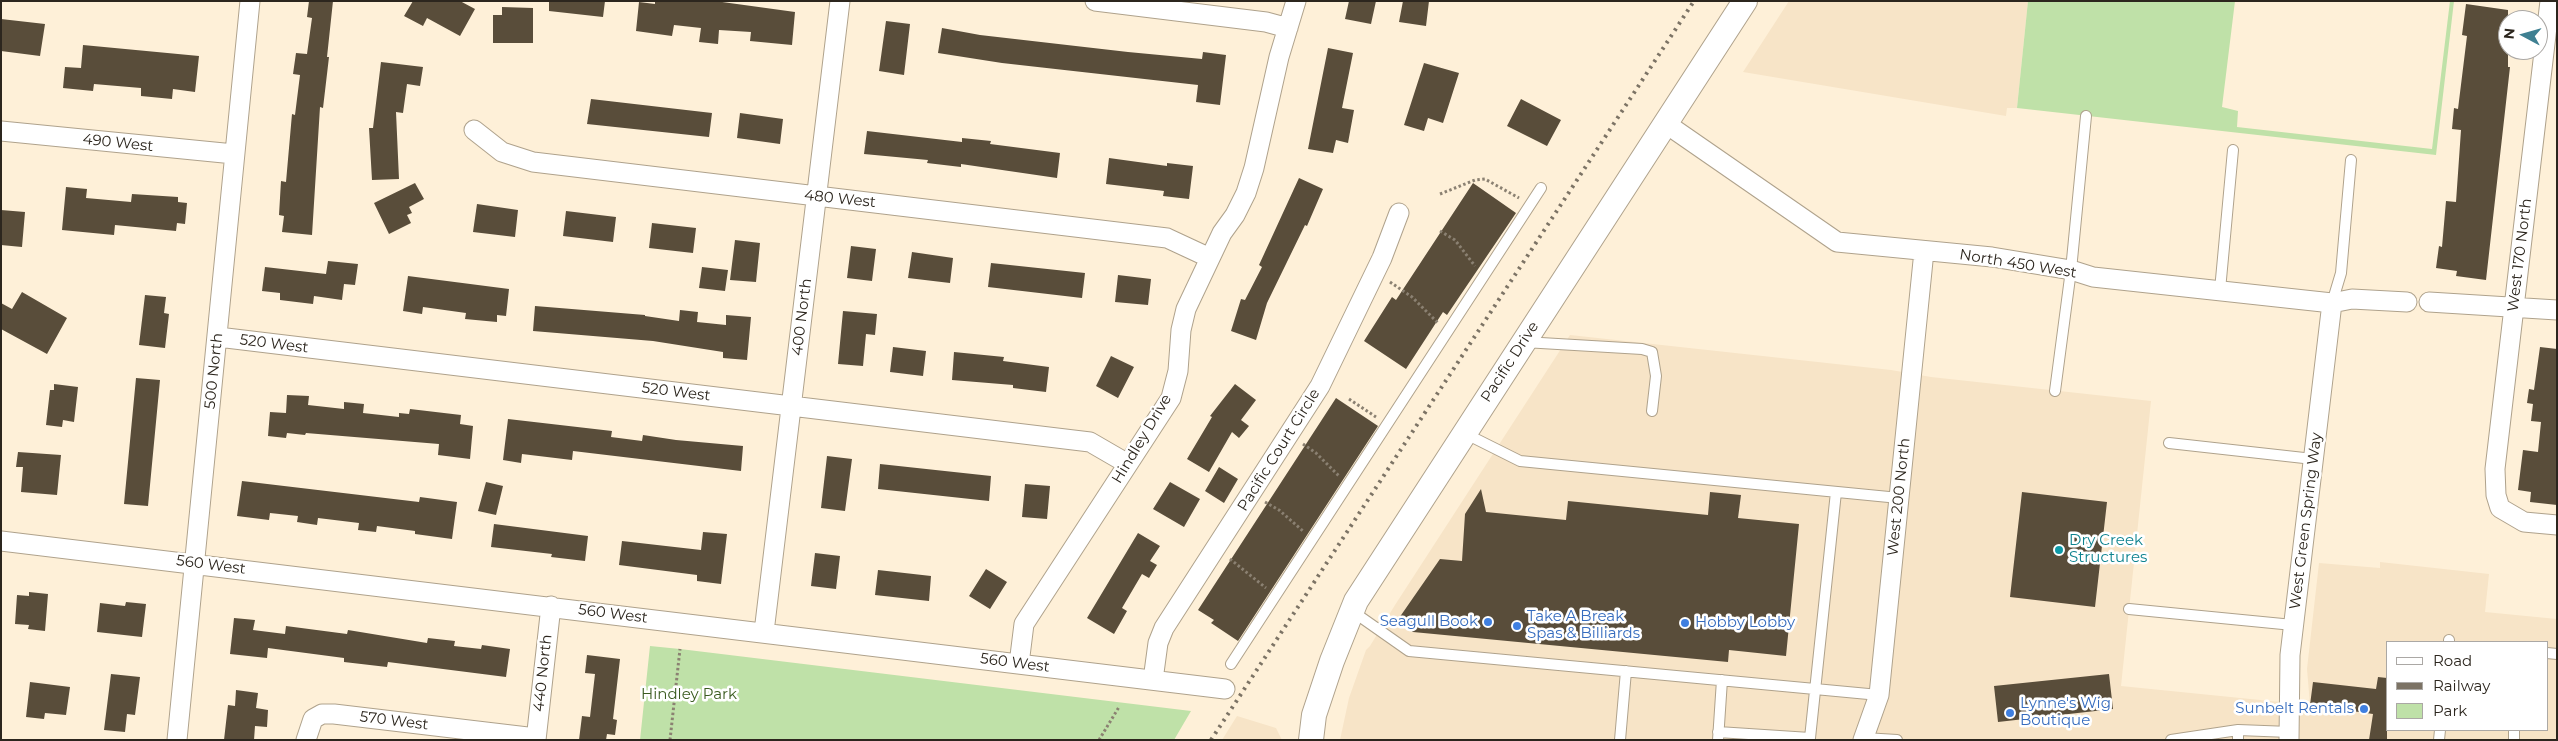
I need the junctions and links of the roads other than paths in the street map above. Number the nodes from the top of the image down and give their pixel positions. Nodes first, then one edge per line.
1 (250, 1) edge
2 (840, 1) edge
3 (1095, 1) edge
4 (1296, 1) edge
5 (1745, 1) edge
6 (2550, 1) edge
7 (1288, 28) junction
8 (2086, 116) dead end
9 (1666, 123) junction
10 (474, 130) dead end
11 (1, 131) edge
12 (2233, 150) dead end
13 (234, 154) junction
14 (2351, 160) dead end
15 (1541, 188) dead end
16 (816, 196) junction
17 (1399, 213) dead end
18 (1924, 251) junction
19 (1210, 258) junction
20 (2071, 270) junction
21 (2220, 290) junction
22 (2332, 302) junction
23 (2407, 302) dead end
24 (2429, 302) dead end
25 (2513, 306) junction
26 (2557, 310) edge
27 (218, 337) junction
28 (1524, 342) junction
29 (2055, 391) dead end
30 (791, 406) junction
31 (1652, 411) dead end
32 (1464, 433) junction
33 (2169, 443) dead end
34 (2313, 459) junction
35 (1128, 464) junction
36 (1836, 492) junction
37 (1899, 498) junction
38 (2557, 525) edge
39 (1, 541) edge
40 (194, 562) junction
41 (551, 606) junction
42 (2129, 609) dead end
43 (1352, 611) junction
44 (2293, 625) junction
45 (764, 632) junction
46 (1019, 664) junction
47 (1231, 664) dead end
48 (1626, 672) junction
49 (1153, 680) junction
50 (1722, 680) junction
51 (1226, 689) dead end
52 (1815, 689) junction
53 (1879, 695) junction
54 (2238, 735) edge
55 (1718, 736) edge
56 (2290, 736) edge
57 (536, 739) edge
58 (1863, 739) edge
59 (177, 740) edge
60 (306, 740) edge
61 (1310, 740) edge
62 (1620, 740) edge
63 (1898, 740) edge
64 (2171, 740) edge

1 - 13 street, 500 North
2 - 16 street, 400 North
3 - 7 street
4 - 7 street, Hindley Drive
5 - 9 street, Pacific Drive
6 - 25 street, West 170 North
7 - 19 street, Hindley Drive
8 - 20 lane
9 - 18 street, North 450 West
9 - 28 street, Pacific Drive
10 - 16 street, 480 West
11 - 13 street, 490 West
12 - 21 lane
13 - 27 street, 500 North
14 - 22 lane
15 - 47 lane
16 - 19 street, 480 West
16 - 30 street, 400 North
17 - 49 street, Pacific Court Circle
18 - 20 street, North 450 West
18 - 37 street, West 200 North
19 - 35 street, Hindley Drive
20 - 21 street, North 450 West
20 - 29 lane
21 - 22 street, North 450 West
22 - 23 street, North 450 West
22 - 34 street, West Green Spring Way
24 - 25 street
25 - 26 street
25 - 38 street, West 170 North
27 - 30 street, 520 West
27 - 40 street, 500 North
28 - 31 lane
28 - 32 street, Pacific Drive
30 - 35 street, 520 West
30 - 45 street, 400 North
32 - 36 lane
32 - 43 street, Pacific Drive
33 - 34 lane
34 - 44 street, West Green Spring Way
35 - 46 street, Hindley Drive
36 - 37 lane
36 - 52 lane
37 - 53 street, West 200 North
39 - 40 street, 560 West
40 - 41 street, 560 West
40 - 59 street, 500 North
41 - 45 street, 560 West
41 - 57 street, 440 North
42 - 44 lane
43 - 48 lane
43 - 61 street, Pacific Drive
44 - 56 street, West Green Spring Way
45 - 46 street, 560 West
46 - 49 street, 560 West
48 - 50 lane
48 - 62 lane
49 - 51 street, 560 West
50 - 52 lane
50 - 55 lane
52 - 53 lane
52 - 55 lane
53 - 58 street, West 200 North
54 - 56 lane
54 - 64 lane
57 - 60 street, 570 West
58 - 63 lane

